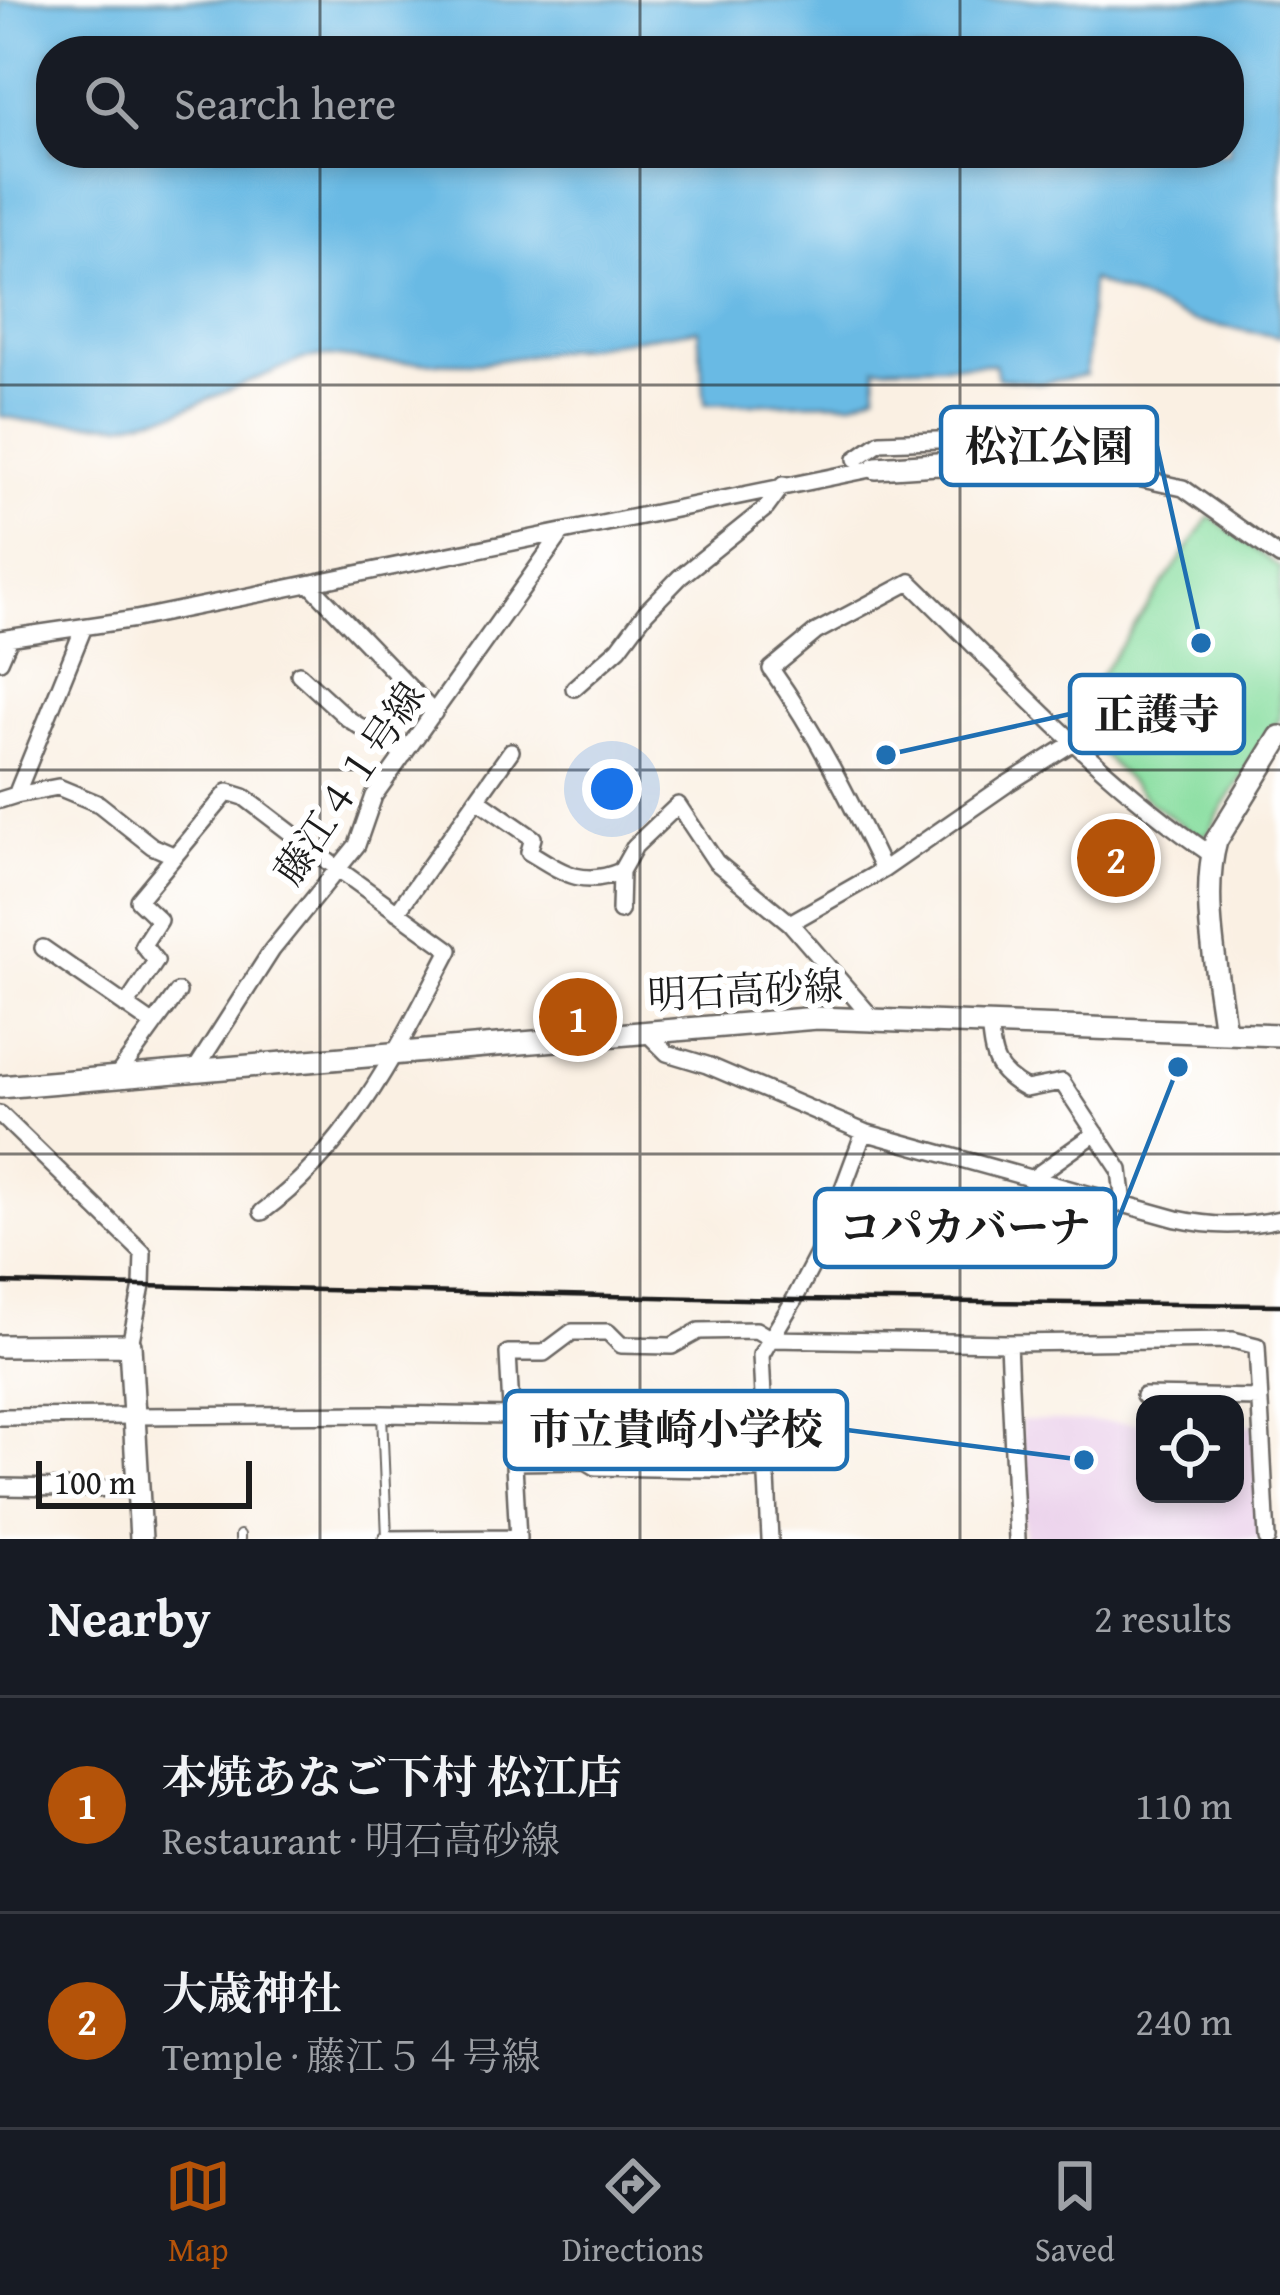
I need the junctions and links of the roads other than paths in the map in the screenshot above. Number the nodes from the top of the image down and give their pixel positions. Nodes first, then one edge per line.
1 (1122, 446) dead end
2 (866, 463) junction
3 (1115, 473) joint
4 (783, 485) junction
5 (561, 534) junction
6 (1280, 557) edge
7 (310, 584) junction
8 (84, 627) junction
9 (5, 638) edge
10 (0, 661) edge
11 (299, 674) dead end
12 (574, 688) dead end
13 (434, 713) junction
14 (1280, 737) edge
15 (1074, 742) junction
16 (511, 751) dead end
17 (404, 754) junction
18 (8, 798) edge
19 (477, 799) junction
20 (1212, 855) junction
21 (175, 856) junction
22 (338, 869) junction
23 (883, 870) junction
24 (621, 872) junction
25 (620, 911) dead end
26 (397, 912) junction
27 (790, 923) junction
28 (43, 948) dead end
29 (178, 992) dead end
30 (126, 1006) junction
31 (874, 1020) junction
32 (988, 1024) junction
33 (154, 1025) junction
34 (645, 1031) junction
35 (1225, 1034) junction
36 (1280, 1035) edge
37 (396, 1053) junction
38 (195, 1070) junction
39 (116, 1077) junction
40 (1, 1082) edge
41 (0, 1114) edge
42 (865, 1132) junction
43 (1096, 1133) junction
44 (1030, 1180) junction
45 (1124, 1204) junction
46 (262, 1212) dead end
47 (1280, 1219) edge
48 (771, 1340) junction
49 (1008, 1342) junction
50 (130, 1345) junction
51 (0, 1346) edge
52 (1244, 1398) edge
53 (1260, 1398) junction
54 (382, 1414) junction
55 (0, 1417) edge
56 (511, 1417) junction
57 (134, 1418) junction
58 (1272, 1460) edge
59 (514, 1462) junction
60 (768, 1470) junction
61 (0, 1487) edge
62 (138, 1490) junction
63 (387, 1538) edge
64 (140, 1539) edge
65 (518, 1539) edge
66 (770, 1539) edge
67 (1017, 1539) edge
68 (1267, 1539) edge

1 - 2 street
2 - 3 main road
2 - 4 street
3 - 6 street
4 - 5 street
4 - 12 street
5 - 7 street
5 - 13 street, 藤江４１号線
7 - 8 street
7 - 13 street
8 - 9 street
8 - 18 street
9 - 10 street
11 - 17 street
13 - 17 street, 藤江４１号線
14 - 20 main road
15 - 20 street
15 - 23 street
15 - 23 street
16 - 19 street
17 - 22 street, 藤江４１号線
18 - 21 street
19 - 24 street
19 - 26 street
20 - 35 main road
21 - 22 street
21 - 30 street
22 - 26 street
22 - 38 street, 藤江４１号線
23 - 27 street
24 - 25 street
24 - 27 street
26 - 37 street
27 - 31 street
28 - 30 street
29 - 33 street
30 - 33 street
31 - 32 main road, 明石高砂線
31 - 34 main road, 明石高砂線
32 - 35 main road, 明石高砂線
32 - 43 street
33 - 39 street
34 - 37 main road, 明石高砂線
34 - 42 street
35 - 36 main road, 明石高砂線
37 - 38 main road, 明石高砂線
37 - 46 street
38 - 39 main road, 明石高砂線
39 - 40 main road, 明石高砂線
41 - 50 street
42 - 44 street
42 - 48 street
43 - 44 street
43 - 45 street
44 - 45 street
45 - 47 street
48 - 49 street
48 - 56 street
48 - 60 street
49 - 53 street
49 - 67 street
50 - 51 main road
50 - 57 main road
52 - 53 street
53 - 58 street
54 - 56 street
54 - 57 street
54 - 63 lane
55 - 57 street
56 - 59 street
57 - 62 main road
58 - 68 street
59 - 60 street
59 - 65 street
60 - 66 street
61 - 62 street
62 - 64 main road
63 - 65 street

